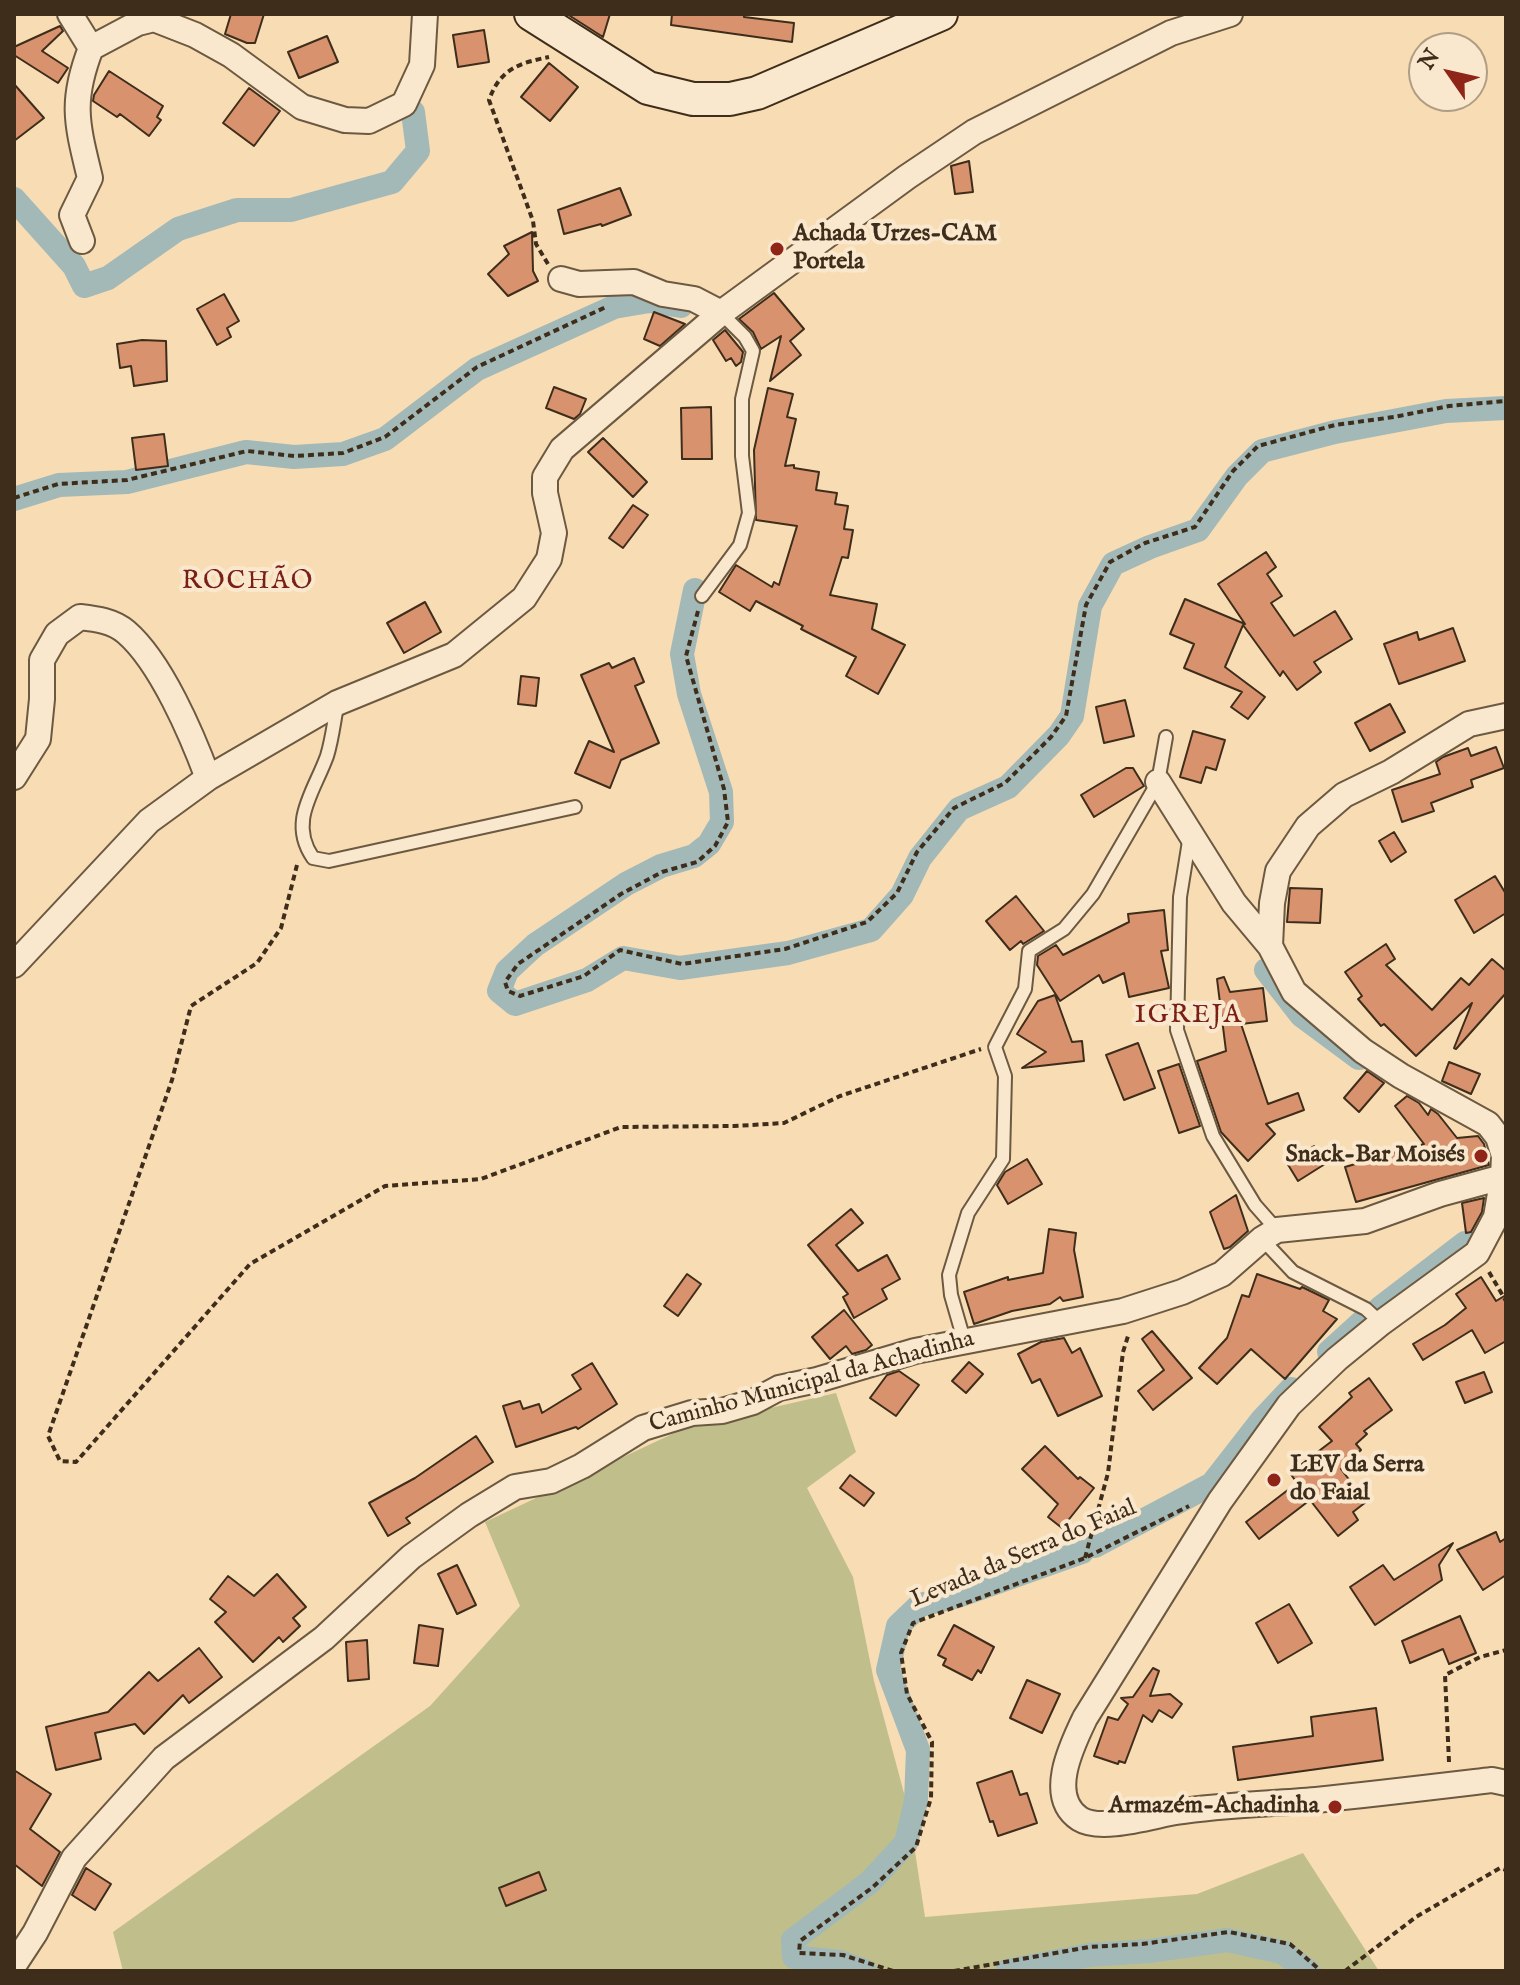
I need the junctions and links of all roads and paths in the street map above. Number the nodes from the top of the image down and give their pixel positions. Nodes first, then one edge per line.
1 (70, 14) edge
2 (425, 14) edge
3 (531, 14) edge
4 (941, 14) edge
5 (1230, 14) edge
6 (91, 48) junction
7 (586, 49) junction
8 (82, 241) dead end
9 (561, 279) joint
10 (613, 304) dead end
11 (721, 313) junction
12 (1506, 401) edge
13 (14, 498) edge
14 (702, 596) joint
15 (337, 703) junction
16 (1506, 716) edge
17 (1166, 737) dead end
18 (14, 777) edge
19 (208, 778) junction
20 (1158, 782) junction
21 (575, 807) dead end
22 (1190, 835) junction
23 (304, 844) junction
24 (1270, 946) junction
25 (14, 965) edge
26 (995, 1047) junction
27 (1504, 1176) edge
28 (1269, 1234) junction
29 (1477, 1253) junction
30 (1506, 1301) edge
31 (1123, 1311) junction
32 (1381, 1323) junction
33 (964, 1340) junction
34 (1192, 1505) dead end
35 (1085, 1558) junction
36 (1506, 1650) edge
37 (1506, 1783) edge
38 (1450, 1785) junction
39 (1506, 1870) edge
40 (14, 1965) edge
41 (893, 1971) edge
42 (954, 1971) edge
43 (1321, 1971) edge
44 (1345, 1971) edge

1 - 6 street
2 - 6 street
3 - 7 main road
4 - 7 main road
5 - 11 street
6 - 8 street
7 - 9 path
9 - 11 street
10 - 13 path
11 - 14 lane
11 - 15 street
12 - 14 path
15 - 19 street
15 - 23 lane
16 - 24 street
17 - 20 lane
18 - 19 street
19 - 25 street
20 - 22 street
20 - 26 lane
21 - 23 lane
22 - 24 street
22 - 28 lane
23 - 26 path
24 - 27 street
26 - 33 lane
27 - 28 street
27 - 29 street
28 - 31 street, Caminho Municipal da Achadinha
28 - 32 lane
29 - 30 path
29 - 32 street
31 - 33 street, Caminho Municipal da Achadinha
31 - 35 path
32 - 38 street
33 - 40 street, Caminho Municipal da Achadinha
34 - 35 path, Levada da Serra do Faial
35 - 41 path, Levada da Serra do Faial
36 - 38 path
37 - 38 street
39 - 44 path
42 - 43 path

